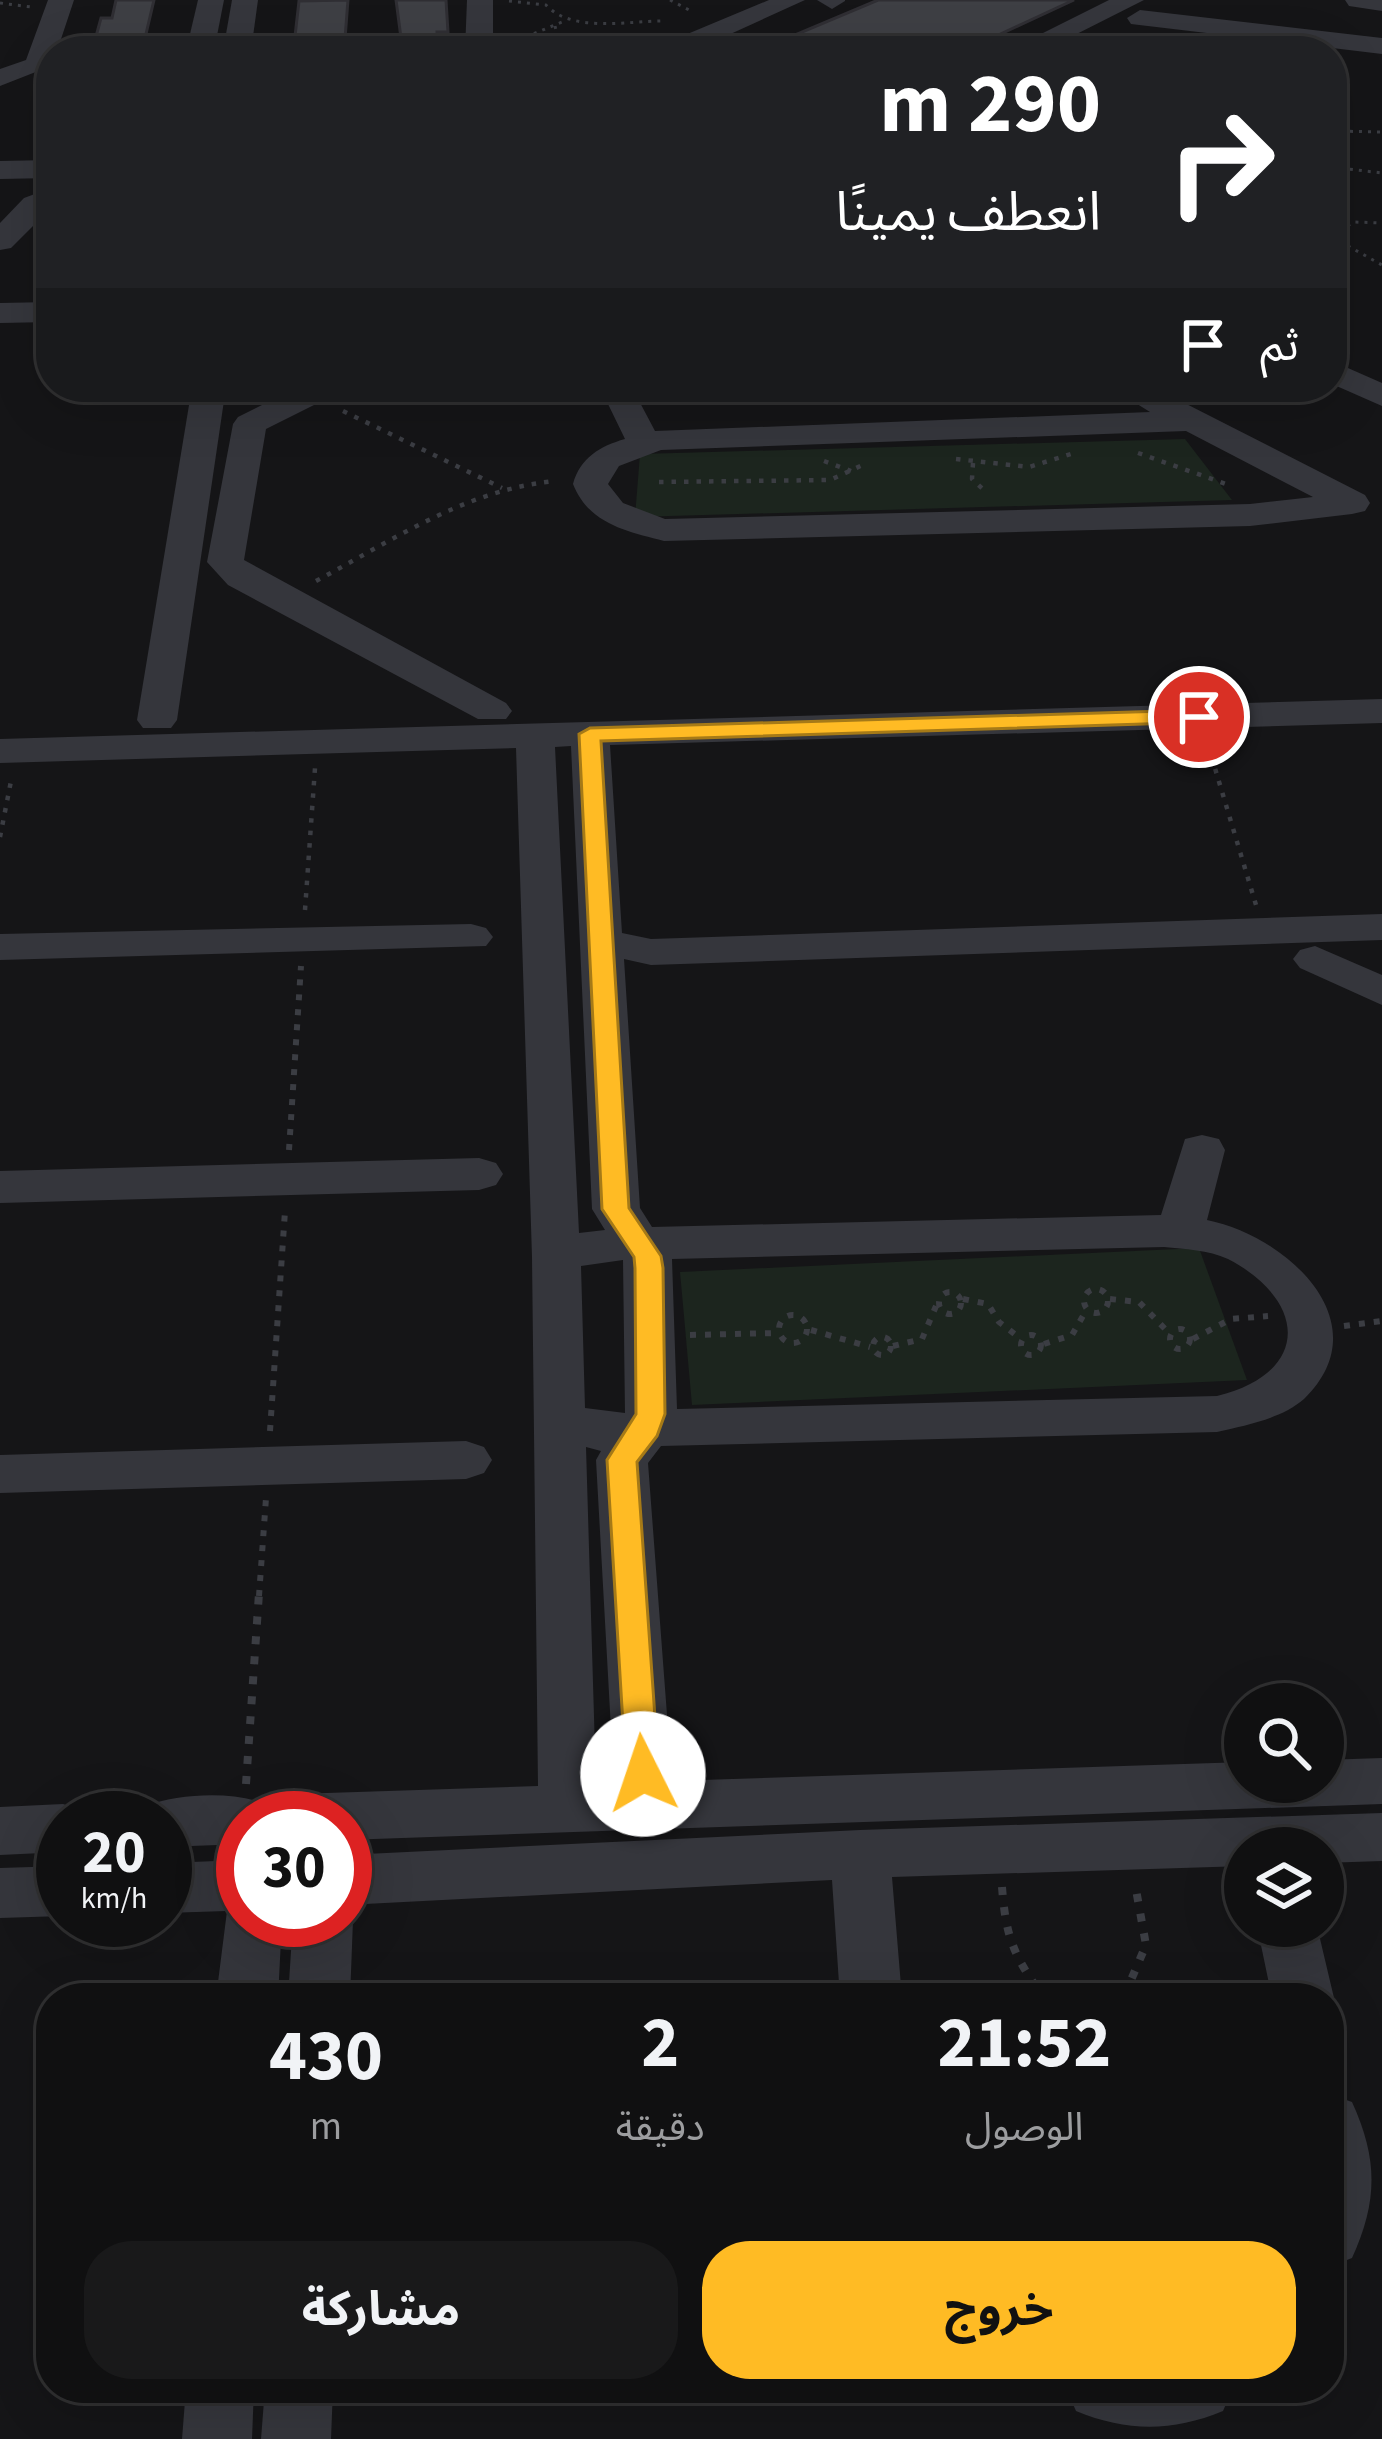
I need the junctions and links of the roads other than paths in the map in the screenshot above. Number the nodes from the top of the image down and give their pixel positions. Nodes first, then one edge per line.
1 (61, 0) edge
2 (211, 0) edge
3 (245, 0) edge
4 (480, 0) edge
5 (742, 0) edge
6 (792, 0) edge
7 (832, 0) edge
8 (1180, 0) edge
9 (1358, 0) edge
10 (1382, 3) edge
11 (1136, 9) edge
12 (703, 31) edge
13 (48, 36) edge
14 (203, 36) edge
15 (239, 36) edge
16 (479, 36) edge
17 (1063, 36) edge
18 (1118, 36) edge
19 (1316, 36) edge
20 (1347, 41) edge
21 (1382, 46) edge
22 (36, 66) edge
23 (0, 78) edge
24 (36, 172) edge
25 (1, 178) edge
26 (36, 191) edge
27 (36, 205) edge
28 (0, 241) edge
29 (36, 312) edge
30 (0, 313) edge
31 (1347, 378) edge
32 (1382, 396) edge
33 (206, 402) edge
34 (296, 402) edge
35 (1153, 402) edge
36 (1197, 402) edge
37 (625, 404) dead end
38 (1186, 421) junction
39 (644, 443) junction
40 (1372, 504) edge
41 (1382, 687) edge
42 (491, 711) junction
43 (1382, 711) edge
44 (157, 720) junction
45 (418, 726) junction
46 (590, 734) junction
47 (535, 736) junction
48 (6, 742) edge
49 (1382, 927) edge
50 (471, 937) dead end
51 (599, 941) junction
52 (0, 947) edge
53 (1382, 958) edge
54 (1315, 959) junction
55 (1382, 992) edge
56 (602, 998) junction
57 (1202, 1150) dead end
58 (479, 1174) dead end
59 (0, 1187) edge
60 (1180, 1233) junction
61 (642, 1246) junction
62 (556, 1257) junction
63 (559, 1417) junction
64 (647, 1428) junction
65 (466, 1460) dead end
66 (0, 1474) edge
67 (1382, 1781) edge
68 (645, 1807) junction
69 (568, 1810) junction
70 (372, 1811) edge
71 (36, 1829) edge
72 (0, 1831) edge
73 (1382, 1837) edge
74 (1344, 1839) edge
75 (1224, 1844) edge
76 (860, 1854) junction
77 (372, 1879) edge
78 (36, 1892) edge
79 (0, 1893) edge
80 (250, 1947) edge
81 (322, 1947) edge
82 (1292, 1947) edge
83 (248, 1983) edge
84 (320, 1983) edge
85 (870, 1983) edge
86 (1300, 1983) edge
87 (219, 2403) edge
88 (297, 2403) edge
89 (217, 2439) edge
90 (296, 2439) edge

1 - 13 street
2 - 14 street
3 - 15 street
4 - 16 street
5 - 12 street
6 - 12 street
7 - 12 street
8 - 11 street
9 - 10 street
11 - 17 street
11 - 18 street
11 - 19 street
20 - 21 street
22 - 23 street
24 - 25 street
25 - 26 street
27 - 28 street
29 - 30 street
31 - 32 street
33 - 44 street
34 - 42 street
35 - 38 street
36 - 40 street
37 - 39 street
38 - 39 street
38 - 40 street
39 - 40 street
41 - 42 street
42 - 45 street
43 - 46 street
44 - 45 street
44 - 48 street
45 - 47 street
45 - 48 street
46 - 47 street
46 - 51 street
47 - 62 street
49 - 51 street
50 - 52 street
51 - 56 street
53 - 54 street
54 - 55 street
54 - 56 street
56 - 61 street
57 - 60 street
58 - 59 street
60 - 61 street
60 - 64 street
61 - 62 street
61 - 64 street
62 - 63 street
63 - 64 street
63 - 69 street
64 - 68 street
65 - 66 street
67 - 68 street
68 - 69 street
69 - 70 street
71 - 72 street
73 - 74 street
75 - 76 street
76 - 77 street
76 - 85 street
78 - 79 street
80 - 83 street
81 - 84 street
82 - 86 street
87 - 89 street
88 - 90 street

